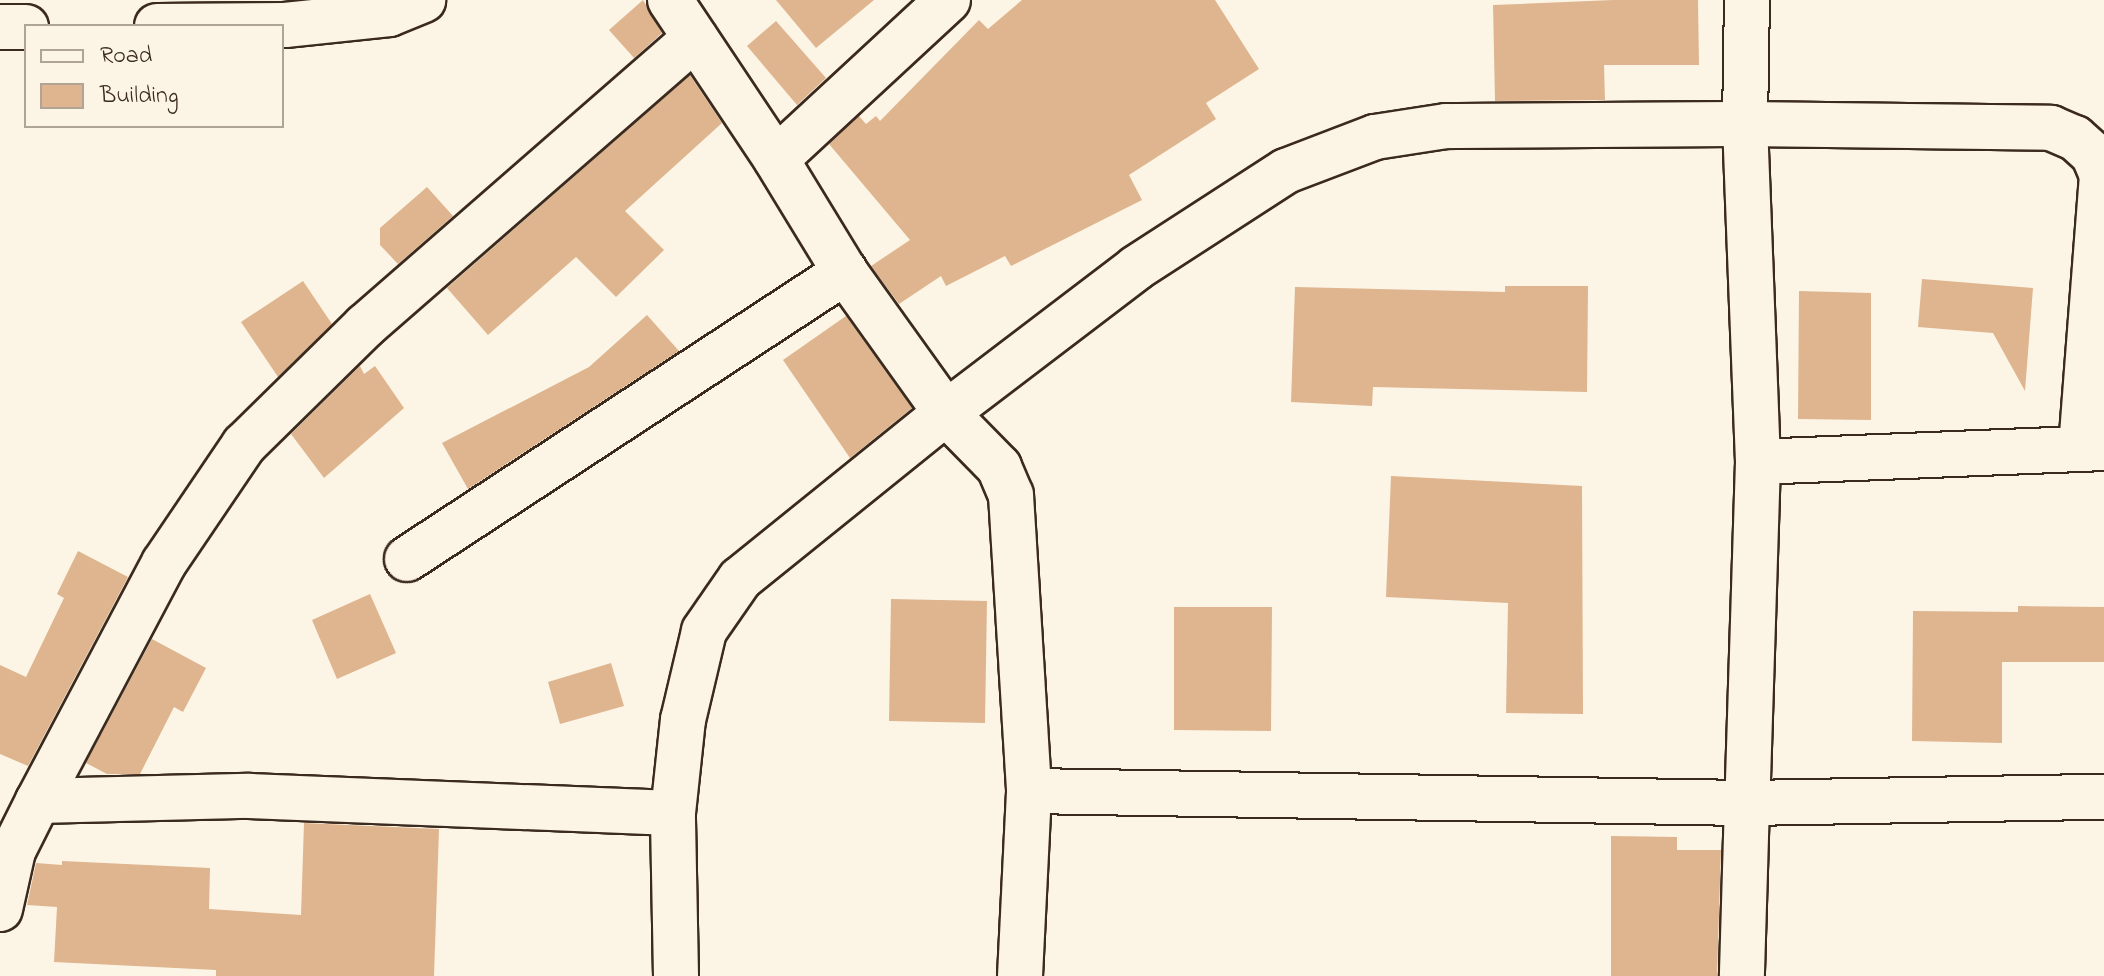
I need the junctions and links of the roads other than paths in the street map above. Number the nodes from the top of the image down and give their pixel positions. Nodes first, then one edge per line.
1 (423, 0) edge
2 (670, 0) edge
3 (948, 0) edge
4 (1747, 0) edge
5 (284, 24) edge
6 (0, 27) edge
7 (24, 27) edge
8 (695, 38) junction
9 (1745, 124) junction
10 (776, 159) junction
11 (845, 272) junction
12 (946, 413) junction
13 (2093, 448) edge
14 (1758, 462) junction
15 (407, 559) dead end
16 (1029, 791) junction
17 (2104, 797) edge
18 (38, 801) junction
19 (1747, 803) junction
20 (673, 813) junction
21 (0, 909) edge
22 (676, 976) edge
23 (1020, 976) edge
24 (1742, 976) edge

1 - 5 street
2 - 8 street
3 - 10 street
4 - 9 street
6 - 7 street
8 - 10 street
8 - 18 street
9 - 12 street
9 - 13 street
9 - 14 street
10 - 11 street
11 - 12 street
11 - 15 street
12 - 16 street
12 - 20 street
13 - 14 street
14 - 19 street
16 - 19 street
16 - 23 street
17 - 19 street
18 - 20 street
18 - 21 street
19 - 24 street
20 - 22 street

